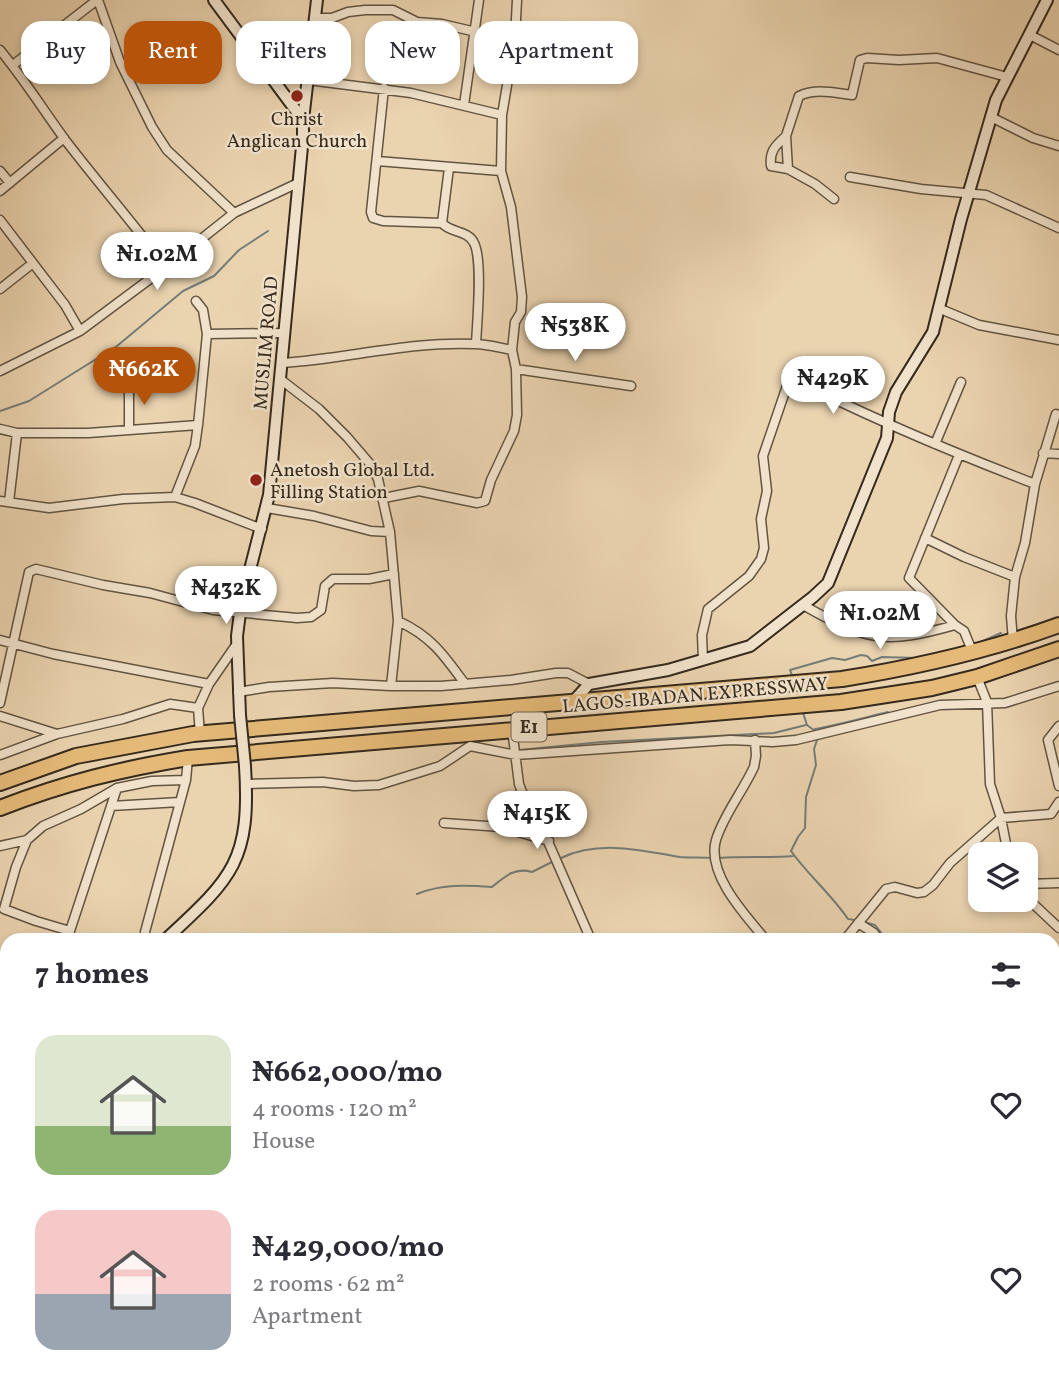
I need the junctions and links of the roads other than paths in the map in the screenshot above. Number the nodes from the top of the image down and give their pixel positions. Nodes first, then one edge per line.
1 (98, 0) edge
2 (214, 0) edge
3 (317, 0) edge
4 (479, 0) edge
5 (517, 0) edge
6 (1047, 0) edge
7 (315, 18) junction
8 (315, 21) edge
9 (477, 21) edge
10 (474, 32) edge
11 (1030, 35) junction
12 (474, 44) edge
13 (0, 50) edge
14 (1059, 50) edge
15 (13, 65) junction
16 (1007, 77) junction
17 (308, 84) edge
18 (346, 84) edge
19 (384, 88) junction
20 (464, 105) junction
21 (502, 115) junction
22 (991, 117) junction
23 (303, 120) junction
24 (786, 136) junction
25 (64, 138) junction
26 (1059, 146) edge
27 (377, 161) junction
28 (449, 168) junction
29 (788, 169) junction
30 (501, 171) junction
31 (0, 172) edge
32 (850, 177) dead end
33 (10, 183) junction
34 (298, 183) junction
35 (0, 191) edge
36 (969, 193) junction
37 (834, 199) dead end
38 (234, 213) junction
39 (0, 220) edge
40 (442, 223) junction
41 (1059, 228) edge
42 (33, 263) junction
43 (166, 267) junction
44 (0, 289) edge
45 (196, 301) dead end
46 (938, 308) junction
47 (80, 331) junction
48 (284, 333) junction
49 (207, 334) junction
50 (1059, 340) edge
51 (476, 344) junction
52 (512, 350) junction
53 (282, 363) junction
54 (516, 369) junction
55 (0, 371) edge
56 (280, 379) junction
57 (961, 382) dead end
58 (129, 385) dead end
59 (631, 386) dead end
60 (1056, 414) dead end
61 (889, 423) junction
62 (198, 425) junction
63 (0, 429) edge
64 (129, 429) junction
65 (17, 433) junction
66 (935, 444) junction
67 (1043, 453) junction
68 (1059, 454) edge
69 (959, 455) junction
70 (1035, 484) junction
71 (175, 497) junction
72 (384, 498) junction
73 (5, 502) edge
74 (267, 508) junction
75 (262, 529) junction
76 (390, 532) junction
77 (925, 538) junction
78 (394, 574) junction
79 (1015, 577) junction
80 (803, 606) junction
81 (239, 613) junction
82 (398, 621) junction
83 (955, 625) junction
84 (1059, 625) edge
85 (0, 640) edge
86 (1013, 641) junction
87 (13, 643) junction
88 (236, 645) junction
89 (1059, 649) edge
90 (973, 653) junction
91 (704, 660) junction
92 (977, 677) junction
93 (209, 684) junction
94 (465, 684) junction
95 (589, 684) junction
96 (391, 686) junction
97 (1059, 686) edge
98 (239, 692) junction
99 (573, 702) junction
100 (987, 702) junction
101 (0, 703) edge
102 (198, 708) junction
103 (0, 716) edge
104 (1059, 726) edge
105 (512, 729) junction
106 (57, 734) junction
107 (200, 734) junction
108 (755, 740) junction
109 (0, 755) edge
110 (516, 755) junction
111 (188, 758) junction
112 (186, 780) junction
113 (0, 783) edge
114 (246, 784) junction
115 (1059, 786) edge
116 (117, 788) junction
117 (180, 802) junction
118 (1059, 802) edge
119 (111, 806) junction
120 (0, 808) edge
121 (1001, 818) junction
122 (444, 823) dead end
123 (27, 840) junction
124 (549, 841) junction
125 (1006, 842) edge
126 (0, 846) edge
127 (1059, 883) edge
128 (1038, 884) edge
129 (1038, 908) edge
130 (858, 923) junction
131 (1059, 928) edge
132 (64, 933) edge
133 (70, 933) edge
134 (145, 933) edge
135 (173, 933) edge
136 (588, 933) edge
137 (761, 933) edge
138 (849, 933) edge
139 (874, 933) edge

1 - 15 street
1 - 38 street
2 - 23 street
3 - 7 street, MUSLIM ROAD
4 - 9 street
5 - 21 street
6 - 11 street
7 - 8 street, MUSLIM ROAD
7 - 10 street
11 - 14 street
11 - 16 street
12 - 20 street
13 - 15 street
15 - 25 street
16 - 22 street
16 - 24 street
17 - 23 street, MUSLIM ROAD
18 - 19 street
19 - 20 street
19 - 27 street
20 - 21 street
21 - 30 street
22 - 26 street
22 - 36 street
23 - 34 street, MUSLIM ROAD
24 - 29 street
24 - 29 street
25 - 33 street
25 - 43 street
27 - 28 street
27 - 40 street
28 - 30 street
28 - 40 street
29 - 37 street
30 - 52 street
31 - 33 street
32 - 36 street
33 - 35 street
34 - 38 street
34 - 48 street, MUSLIM ROAD
36 - 41 street
36 - 46 street
38 - 43 street
39 - 42 street
40 - 51 street
42 - 44 street
42 - 47 street
43 - 47 street
45 - 49 street
46 - 50 street
46 - 61 street
47 - 55 street
48 - 49 street
48 - 53 street, MUSLIM ROAD
49 - 62 street
51 - 52 street
51 - 53 street
52 - 54 street
53 - 56 street, MUSLIM ROAD
54 - 59 street
54 - 72 street
56 - 72 street
56 - 74 street, MUSLIM ROAD
57 - 66 street
58 - 64 street
60 - 67 street
61 - 66 street
61 - 80 street
61 - 91 street
62 - 64 street
62 - 71 street
63 - 65 street
64 - 65 street
65 - 73 street
66 - 69 street
67 - 68 street
67 - 70 street
69 - 70 street
69 - 77 street
70 - 79 street
71 - 73 street
71 - 75 street
72 - 76 street
74 - 75 street, MUSLIM ROAD
74 - 76 street
75 - 81 street, MUSLIM ROAD
76 - 78 street
77 - 79 street
77 - 83 street
78 - 81 street
78 - 82 street
79 - 86 street
80 - 83 street
80 - 91 street
81 - 87 street
81 - 88 street, MUSLIM ROAD
82 - 94 street
82 - 96 street
83 - 90 street
84 - 86 highway, LAGOS-IBADAN EXPRESSWAY / E1
85 - 87 street
86 - 90 highway, LAGOS-IBADAN EXPRESSWAY / E1
87 - 93 street
87 - 101 street
88 - 93 street
88 - 98 street, MUSLIM ROAD
89 - 92 highway, LAGOS-IBADAN EXPRESSWAY / E1
90 - 99 highway, LAGOS-IBADAN EXPRESSWAY / E1
91 - 95 street
92 - 100 street
92 - 105 highway, LAGOS-IBADAN EXPRESSWAY / E1
93 - 102 street
94 - 95 street
94 - 96 street
95 - 99 street
96 - 98 street
97 - 100 street
98 - 114 street, MUSLIM ROAD, bridge
99 - 107 highway, LAGOS-IBADAN EXPRESSWAY / E1
100 - 108 street
100 - 121 street
102 - 106 street
102 - 107 street
103 - 106 street
104 - 115 street
105 - 110 street
105 - 111 highway, LAGOS-IBADAN EXPRESSWAY / E1
106 - 109 street
107 - 113 highway, LAGOS-IBADAN EXPRESSWAY / E1
108 - 110 street
108 - 137 street
110 - 114 street
110 - 124 street
111 - 112 street
111 - 120 highway, LAGOS-IBADAN EXPRESSWAY / E1
112 - 116 street
112 - 117 street
114 - 135 street, MUSLIM ROAD
116 - 119 street
116 - 123 street
117 - 119 street
117 - 134 street
118 - 121 street
119 - 133 street
121 - 125 street
121 - 130 street
122 - 124 street
123 - 126 street
123 - 132 street
124 - 136 street
127 - 128 street
129 - 131 street
130 - 138 street
130 - 139 street

